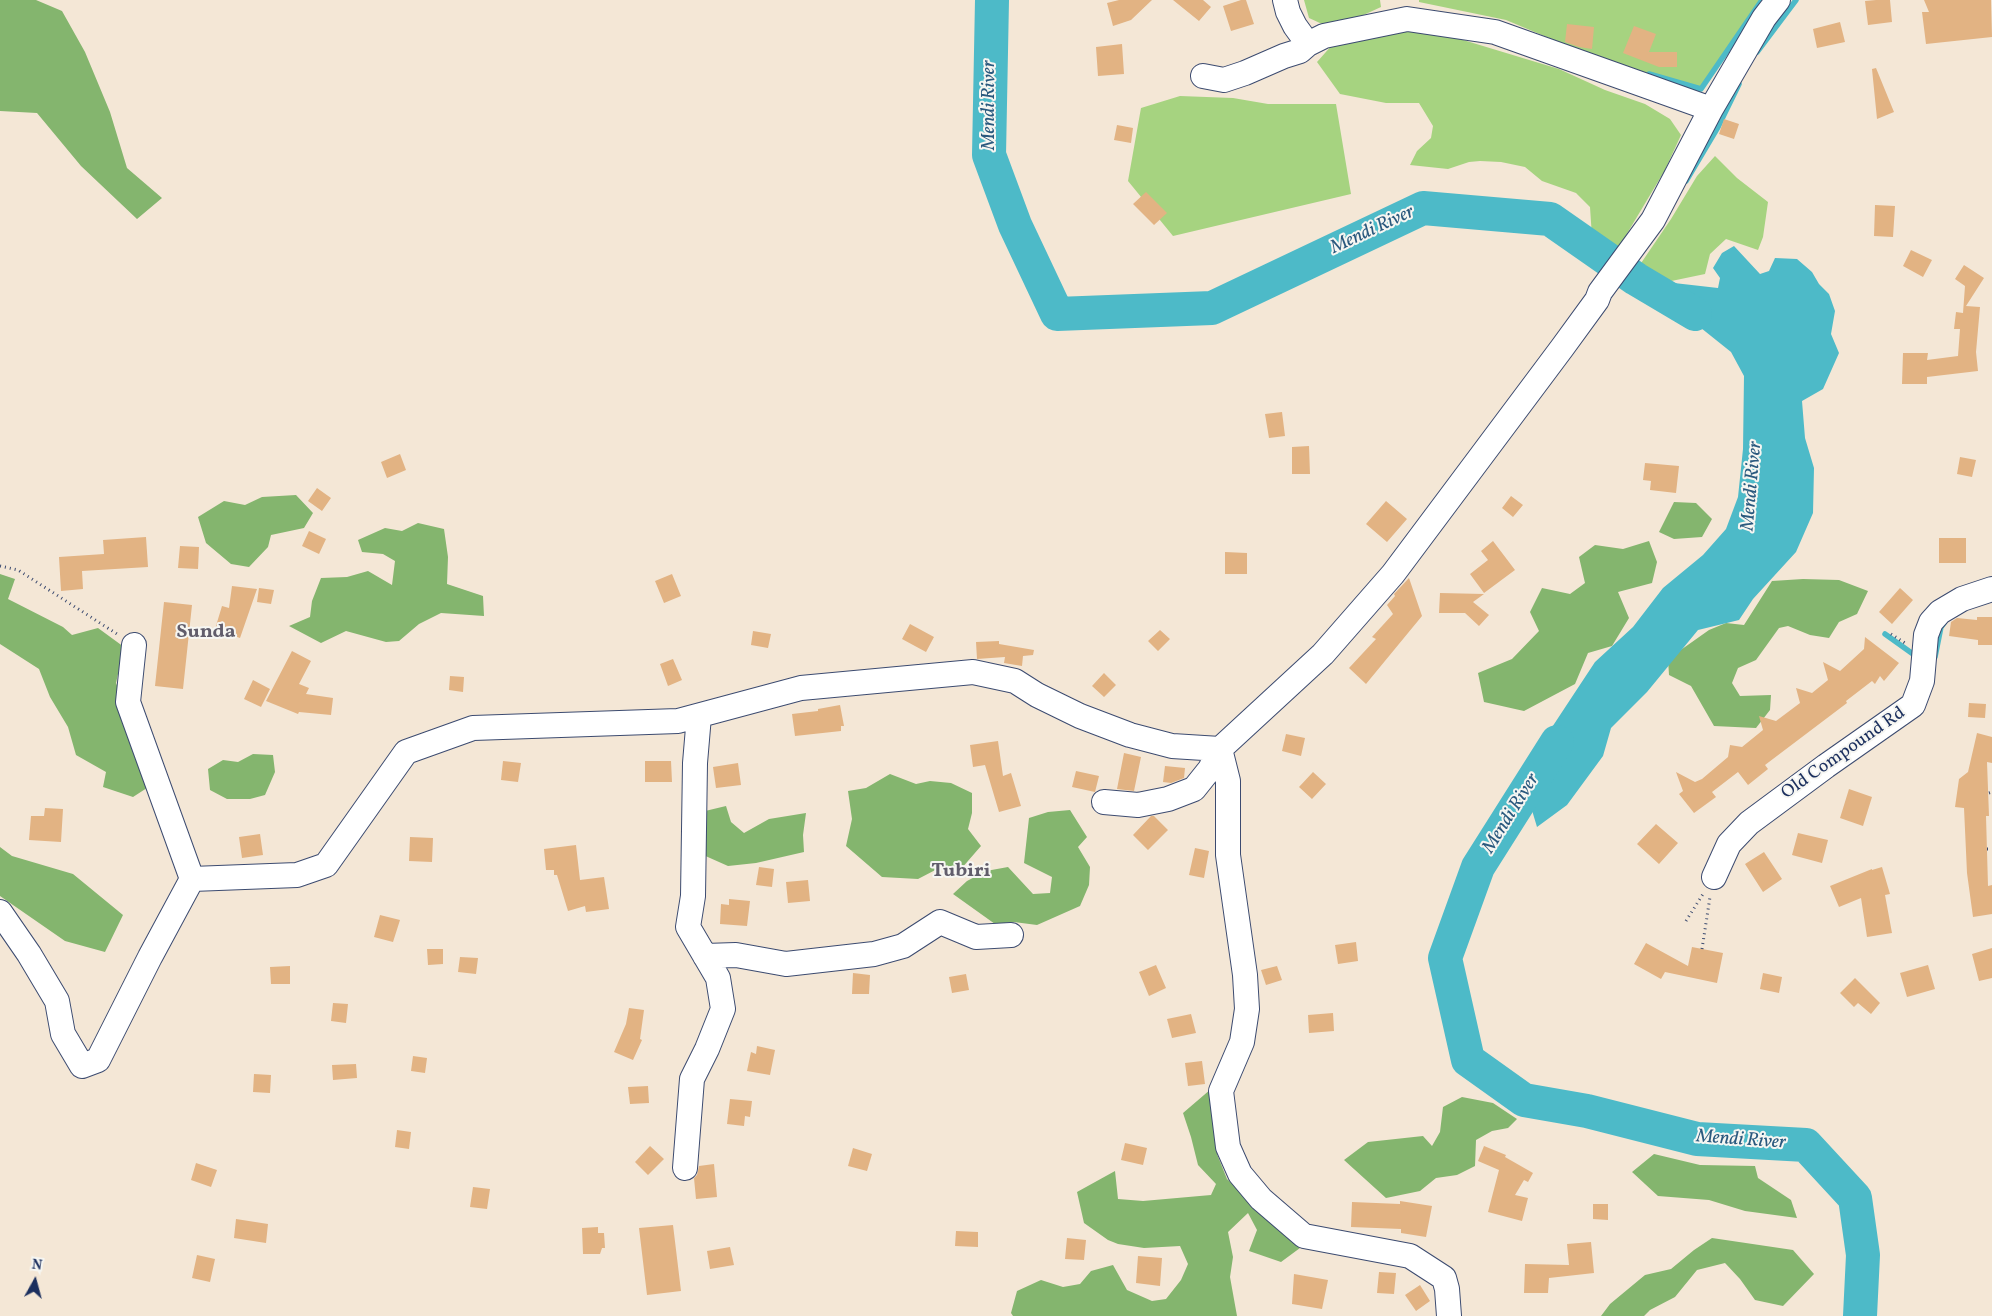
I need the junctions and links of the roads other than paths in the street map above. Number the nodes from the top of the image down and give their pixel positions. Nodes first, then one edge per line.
1 (1285, 0) edge
2 (1778, 0) edge
3 (1308, 44) junction
4 (1203, 76) dead end
5 (1711, 109) junction
6 (1992, 589) edge
7 (134, 645) road end
8 (699, 716) junction
9 (1220, 750) junction
10 (1104, 802) dead end
11 (1714, 876) road end
12 (192, 879) junction
13 (0, 912) edge
14 (1011, 935) dead end
15 (705, 956) junction
16 (685, 1168) dead end
17 (1449, 1316) edge

1 - 3 street
2 - 5 street
3 - 4 street
3 - 5 street
5 - 9 street
6 - 11 street, Old Compound Rd
7 - 12 street
8 - 9 street
8 - 12 street
8 - 15 street
9 - 10 street
9 - 17 street
12 - 13 street
14 - 15 street
15 - 16 street

